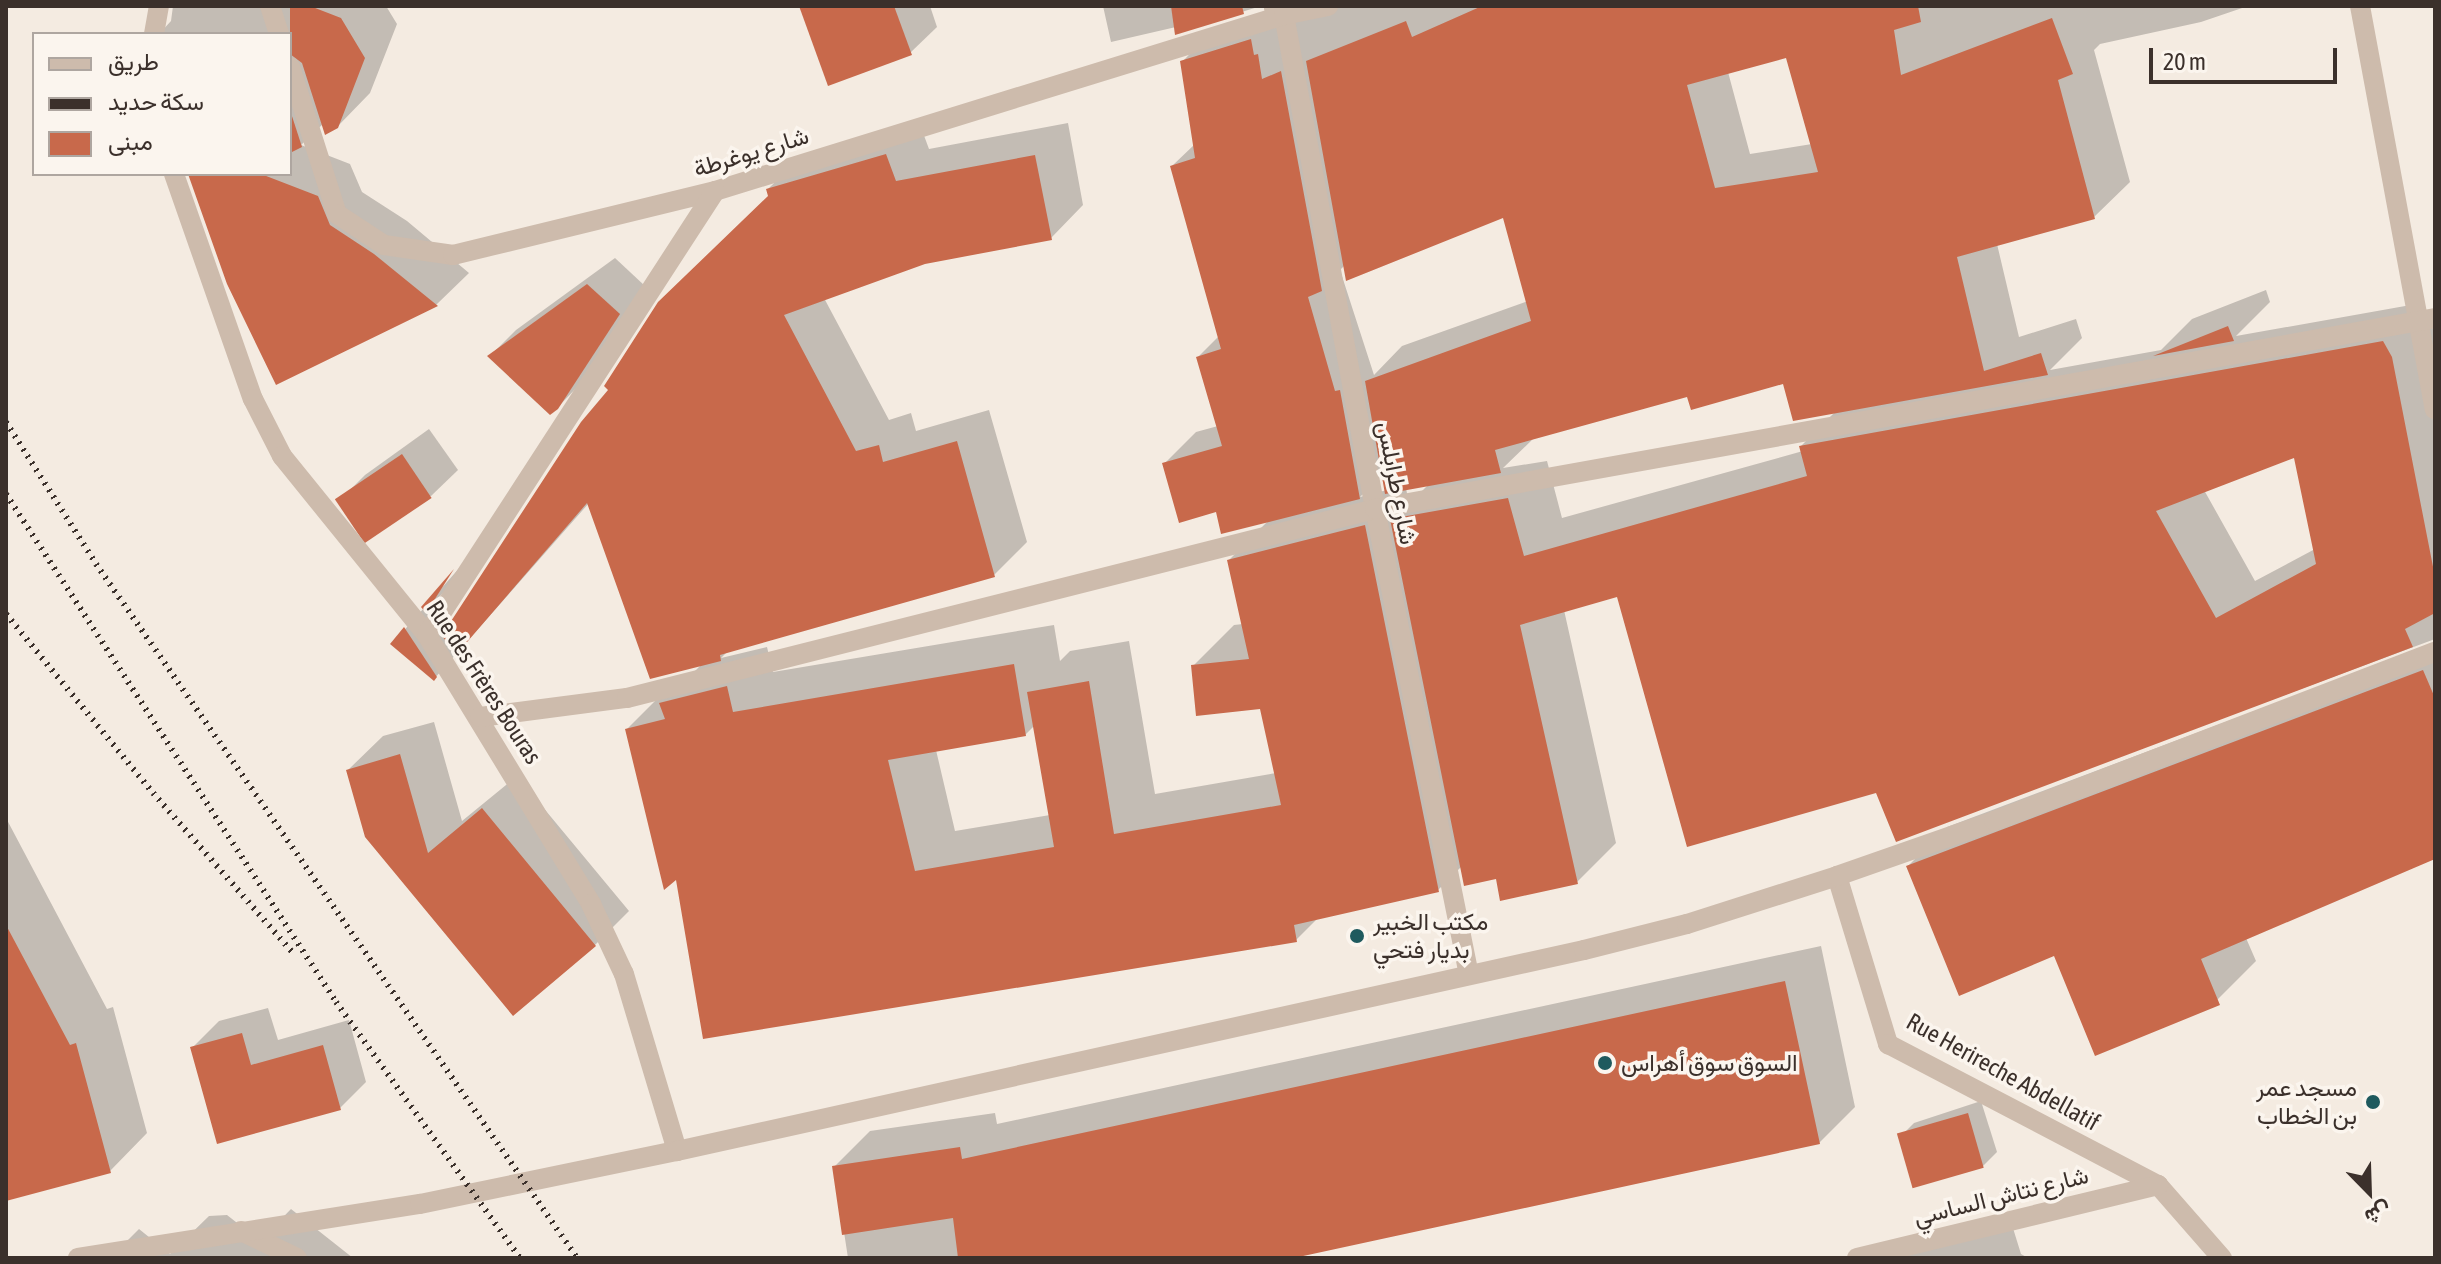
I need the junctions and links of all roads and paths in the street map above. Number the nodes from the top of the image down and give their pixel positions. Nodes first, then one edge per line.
1 (159, 6) edge
2 (270, 6) edge
3 (1328, 6) edge
4 (2360, 6) edge
5 (1277, 10) edge
6 (154, 32) edge
7 (278, 32) edge
8 (292, 73) edge
9 (175, 176) edge
10 (715, 191) junction
11 (2426, 319) edge
12 (2435, 409) edge
13 (1375, 509) junction
14 (427, 635) junction
15 (2435, 652) edge
16 (480, 717) junction
17 (1837, 876) junction
18 (1469, 975) junction
19 (677, 1151) junction
20 (2158, 1185) junction
21 (241, 1231) junction
22 (78, 1258) edge
23 (297, 1258) edge
24 (1857, 1258) edge
25 (2222, 1258) edge

1 - 6 street
2 - 7 street
3 - 5 street, شارع يوغرطة
4 - 11 street
5 - 10 street, شارع يوغرطة
5 - 13 street, شارع طرابلس
8 - 10 street, شارع يوغرطة
9 - 14 street, Rue des Frères Bouras
10 - 14 street
11 - 12 street
11 - 13 street
13 - 16 street
13 - 18 street, شارع طرابلس
14 - 16 street, Rue des Frères Bouras
15 - 17 street
16 - 19 street, Rue des Frères Bouras
17 - 18 street
17 - 20 street, Rue Herireche Abdellatif
18 - 19 street
19 - 21 street
20 - 24 street, شارع نتاش الساسي
20 - 25 street, Rue Herireche Abdellatif
21 - 22 street
21 - 23 street

